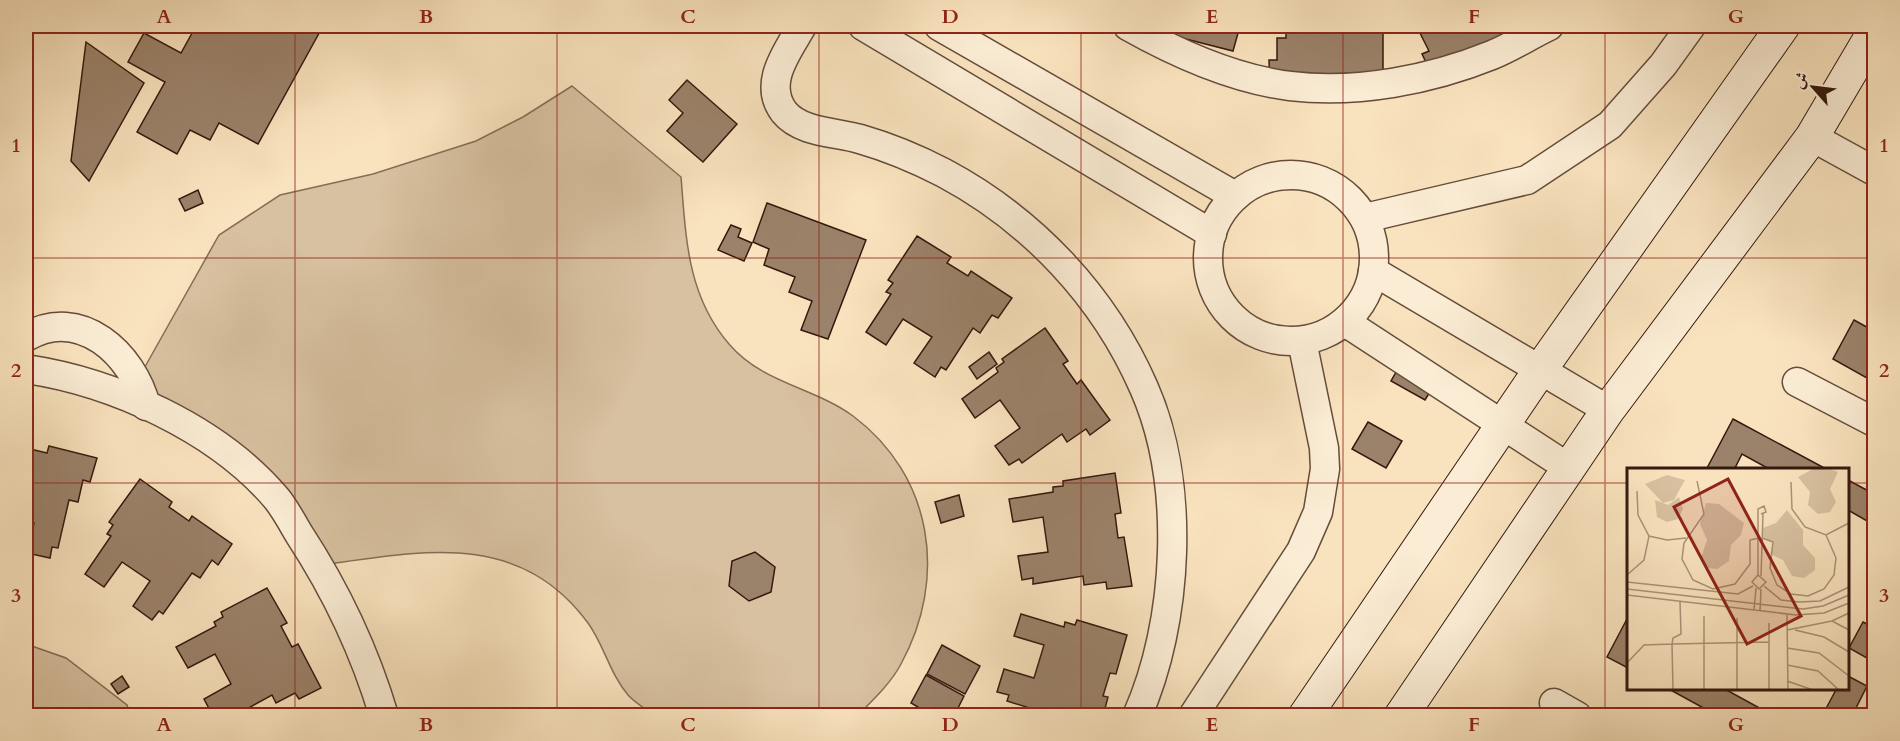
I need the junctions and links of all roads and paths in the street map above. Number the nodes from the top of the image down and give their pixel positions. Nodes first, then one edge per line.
1 (802, 26) edge
2 (863, 26) edge
3 (939, 26) edge
4 (1128, 26) edge
5 (1549, 26) edge
6 (1691, 26) edge
7 (1783, 26) edge
8 (1875, 32) edge
9 (1812, 137) junction
10 (1875, 171) edge
11 (1235, 196) junction
12 (1365, 218) junction
13 (1212, 234) junction
14 (1373, 272) junction
15 (1345, 322) junction
16 (26, 337) edge
17 (1302, 341) junction
18 (26, 369) edge
19 (1540, 370) junction
20 (1797, 382) dead end
21 (146, 405) junction
22 (1608, 410) junction
23 (1875, 422) edge
24 (1504, 425) junction
25 (1569, 468) junction
26 (384, 716) edge
27 (1137, 716) edge
28 (1193, 716) edge
29 (1305, 716) edge
30 (1401, 716) edge

1 - 27 street
2 - 13 street
3 - 11 street
4 - 5 street
6 - 12 street
7 - 19 street
8 - 9 street
9 - 10 street
9 - 22 street
11 - 12 street
11 - 13 street
12 - 14 street
13 - 17 street
14 - 15 street
14 - 19 street
15 - 17 street
15 - 24 street
16 - 21 street
17 - 28 street
18 - 21 street
19 - 22 street
19 - 24 street
20 - 23 street
21 - 26 street
22 - 25 street
24 - 25 street
24 - 29 street
25 - 30 street

